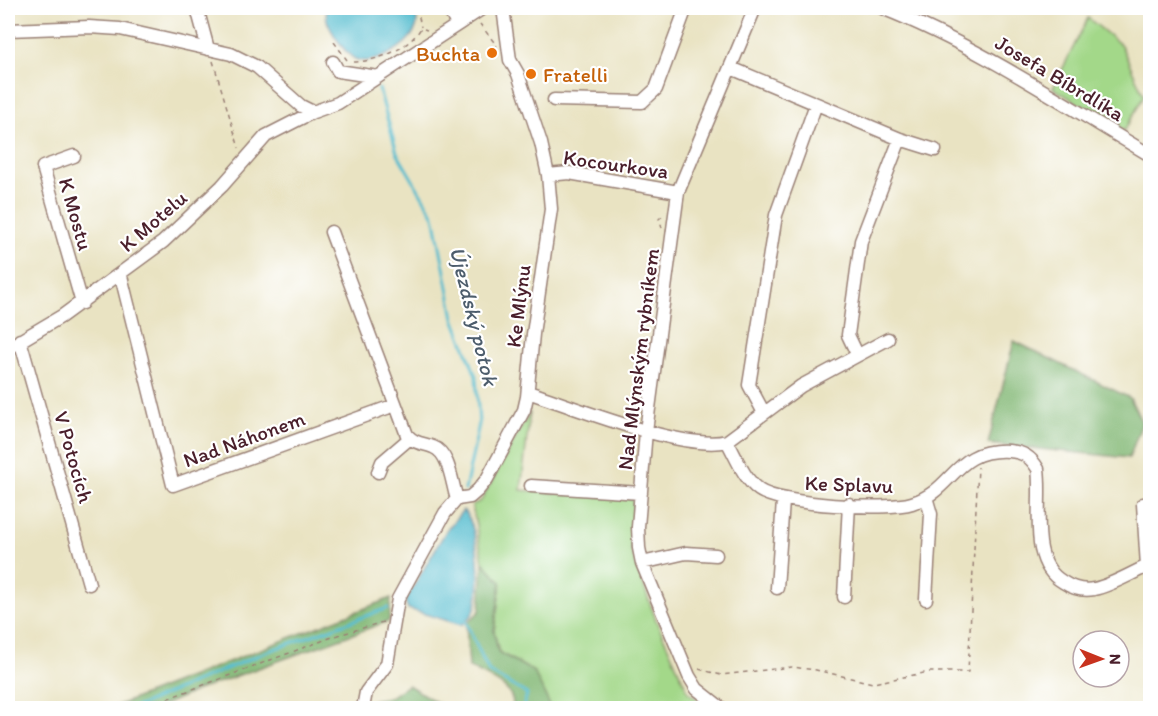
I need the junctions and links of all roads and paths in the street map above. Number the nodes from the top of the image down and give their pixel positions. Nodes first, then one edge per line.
1 (197, 8) edge
2 (417, 8) edge
3 (448, 8) edge
4 (503, 8) edge
5 (686, 8) edge
6 (755, 8) edge
7 (856, 8) edge
8 (477, 11) edge
9 (880, 12) edge
10 (906, 12) edge
11 (457, 24) junction
12 (421, 28) junction
13 (8, 30) edge
14 (430, 31) dead end
15 (334, 42) dead end
16 (208, 49) junction
17 (510, 60) junction
18 (333, 63) dead end
19 (731, 68) junction
20 (378, 76) junction
21 (555, 100) dead end
22 (816, 104) junction
23 (313, 112) junction
24 (900, 139) junction
25 (935, 150) dead end
26 (1150, 155) edge
27 (74, 156) dead end
28 (246, 157) junction
29 (548, 175) junction
30 (678, 192) junction
31 (331, 232) dead end
32 (121, 276) junction
33 (82, 303) junction
34 (888, 339) dead end
35 (20, 340) junction
36 (8, 348) edge
37 (857, 354) junction
38 (528, 392) junction
39 (395, 405) junction
40 (764, 413) junction
41 (646, 431) junction
42 (410, 438) junction
43 (727, 441) junction
44 (979, 453) junction
45 (378, 472) dead end
46 (531, 486) dead end
47 (641, 493) junction
48 (926, 497) junction
49 (457, 500) junction
50 (783, 501) junction
51 (849, 504) junction
52 (1143, 504) dead end
53 (716, 555) dead end
54 (642, 563) junction
55 (1149, 566) edge
56 (89, 584) dead end
57 (777, 588) dead end
58 (844, 597) dead end
59 (926, 599) dead end
60 (395, 621) junction
61 (684, 665) junction
62 (142, 708) edge
63 (363, 708) edge
64 (721, 708) edge

1 - 16 street
2 - 12 path
3 - 11 street
4 - 17 street, Ke Mlýnu
5 - 21 street
6 - 19 street, Nad Mlýnským rybníkem
7 - 9 path
8 - 11 street, K Motelu
8 - 17 path
9 - 10 street, Josefa Bíbrdlíka
10 - 26 street, Josefa Bíbrdlíka
11 - 20 street, K Motelu
12 - 14 path
12 - 15 path
13 - 16 street
16 - 23 street
16 - 28 path
17 - 29 street, Ke Mlýnu
18 - 20 street
19 - 22 street
19 - 30 street, Nad Mlýnským rybníkem
20 - 23 street, K Motelu
22 - 24 street
22 - 40 street
23 - 28 street, K Motelu
24 - 25 street
24 - 37 street
27 - 33 street, K Mostu
28 - 32 street, K Motelu
29 - 30 street, Kocourkova
29 - 38 street, Ke Mlýnu
30 - 41 street, Nad Mlýnským rybníkem
31 - 39 street
32 - 33 street, K Motelu
32 - 39 street, Nad Náhonem
33 - 35 street, K Motelu
34 - 37 street
35 - 36 street, K Motelu
35 - 56 street, V Potocích
37 - 40 street
38 - 41 street
38 - 49 street, Ke Mlýnu
39 - 42 street
40 - 43 street
41 - 43 street
41 - 47 street, Nad Mlýnským rybníkem
42 - 45 street
42 - 49 street
43 - 50 street, Ke Splavu
44 - 48 street, Ke Splavu
44 - 55 street
44 - 61 path
46 - 47 street
47 - 54 street, Nad Mlýnským rybníkem
48 - 51 street, Ke Splavu
48 - 59 street
49 - 60 street, Ke Mlýnu
50 - 51 street, Ke Splavu
50 - 57 street
51 - 58 street
52 - 55 street
53 - 54 street
54 - 61 street, Nad Mlýnským rybníkem
60 - 62 path
60 - 63 street, Ke Mlýnu
61 - 64 street, Nad Mlýnským rybníkem

